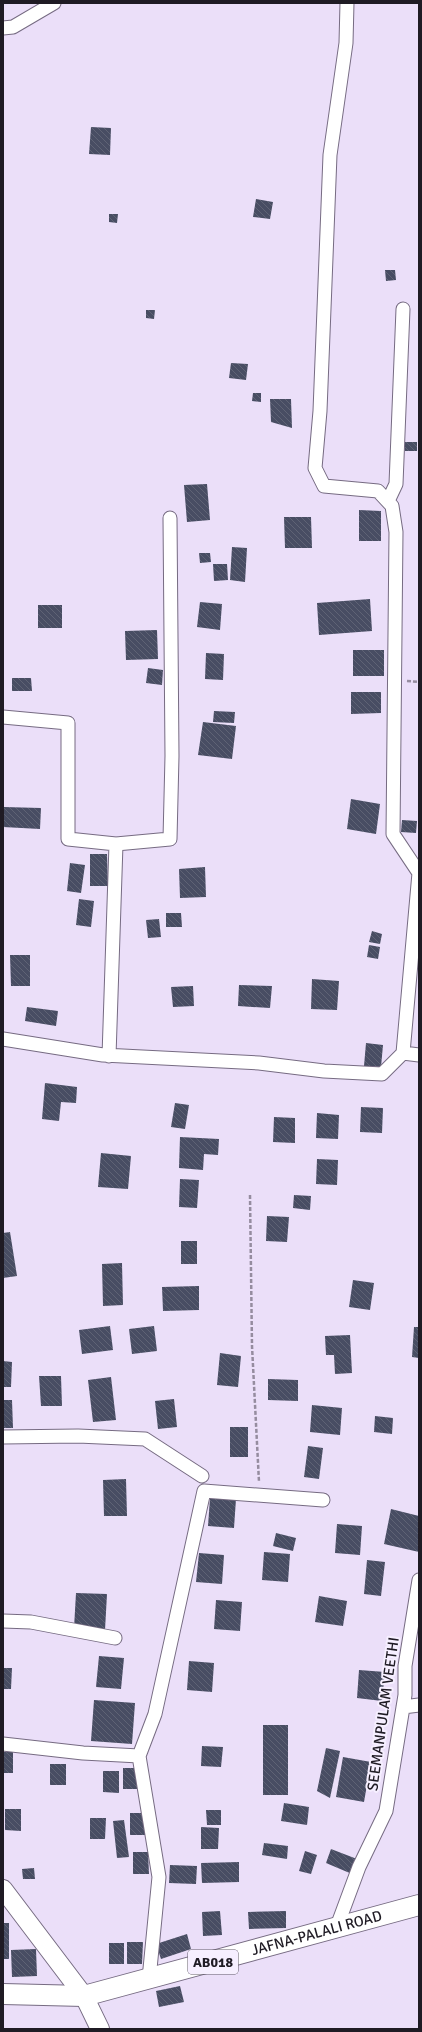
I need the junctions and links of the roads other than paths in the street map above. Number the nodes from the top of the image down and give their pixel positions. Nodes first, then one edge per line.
1 (54, 3) edge
2 (347, 3) edge
3 (3, 28) edge
4 (402, 309) dead end
5 (388, 501) junction
6 (170, 518) dead end
7 (3, 717) edge
8 (116, 844) junction
9 (3, 1039) edge
10 (403, 1053) junction
11 (419, 1055) edge
12 (109, 1056) junction
13 (3, 1437) edge
14 (202, 1476) dead end
15 (323, 1500) dead end
16 (418, 1585) edge
17 (3, 1621) edge
18 (115, 1638) dead end
19 (419, 1705) edge
20 (404, 1707) junction
21 (3, 1744) edge
22 (139, 1756) junction
23 (3, 1889) edge
24 (419, 1905) edge
25 (336, 1928) junction
26 (149, 1979) junction
27 (3, 1994) edge
28 (84, 1996) junction
29 (100, 2029) edge

1 - 3 street
2 - 5 street
4 - 5 street
5 - 10 street
6 - 8 street
7 - 8 street
8 - 12 street
9 - 12 street
10 - 11 street
10 - 12 street
13 - 14 street
15 - 22 street
16 - 20 street, SEEMANPULAM VEETHI
17 - 18 street
19 - 20 street
20 - 25 street, SEEMANPULAM VEETHI
21 - 22 street
22 - 26 street
23 - 28 main road
24 - 25 main road, JAFNA-PALALI ROAD / AB018
25 - 26 main road, JAFNA-PALALI ROAD / AB018
26 - 28 main road, JAFNA-PALALI ROAD / AB018
27 - 28 main road, JAFNA-PALALI ROAD / AB018
28 - 29 main road

